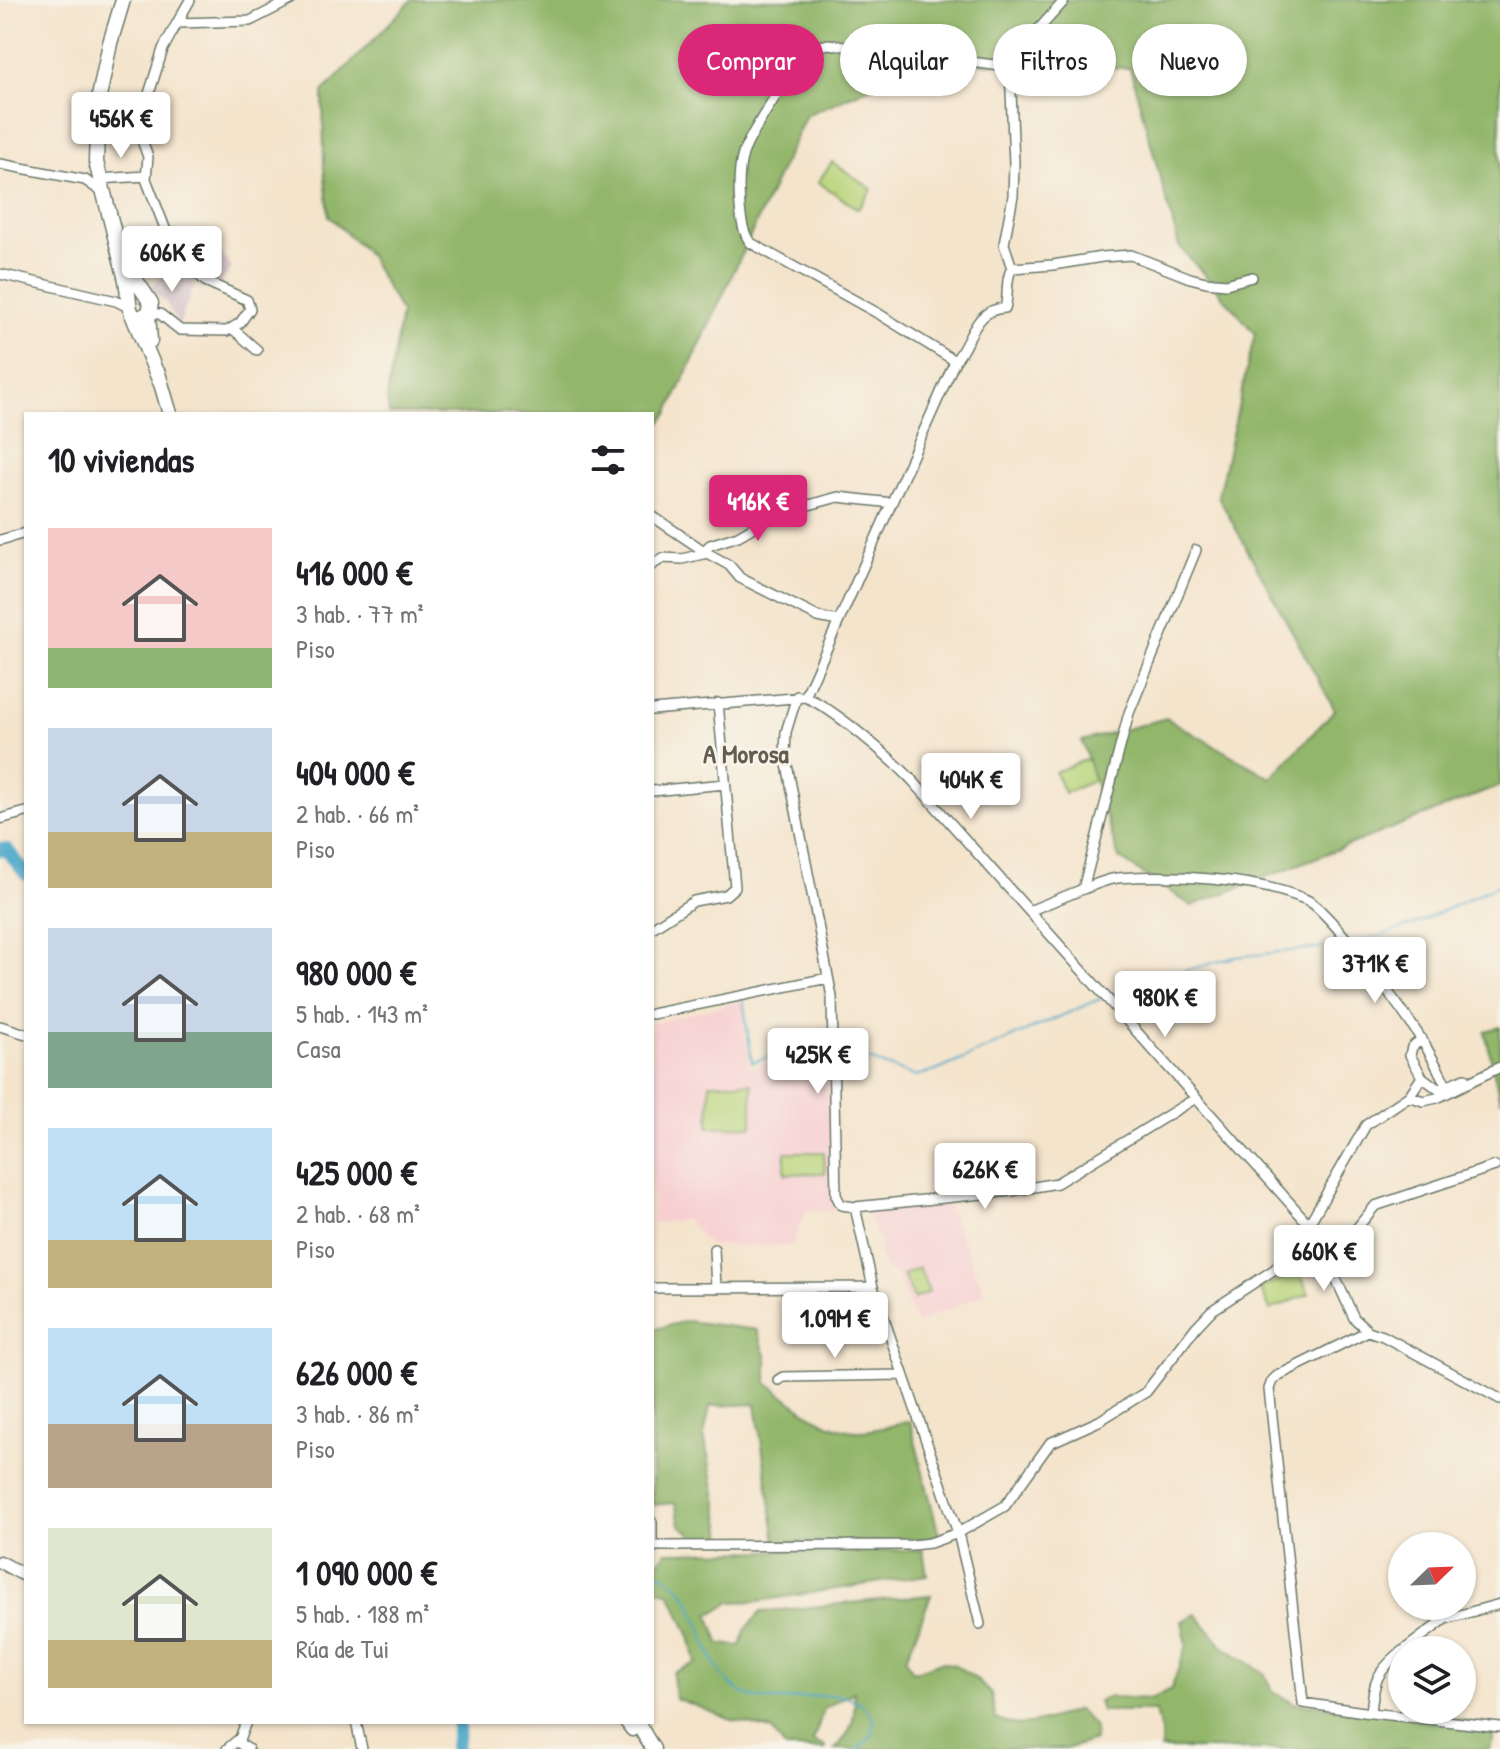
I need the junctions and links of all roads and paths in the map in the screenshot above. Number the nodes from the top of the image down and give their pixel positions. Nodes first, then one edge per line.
1 (123, 0) edge
2 (190, 0) edge
3 (291, 0) edge
4 (1065, 0) edge
5 (177, 23) junction
6 (1043, 24) edge
7 (993, 65) edge
8 (1011, 96) edge
9 (0, 164) edge
10 (146, 176) junction
11 (96, 181) junction
12 (1012, 268) junction
13 (0, 274) edge
14 (1252, 277) dead end
15 (133, 302) junction
16 (149, 313) junction
17 (170, 321) junction
18 (233, 329) junction
19 (257, 350) dead end
20 (955, 361) junction
21 (160, 382) junction
22 (169, 412) edge
23 (892, 503) junction
24 (654, 517) edge
25 (24, 534) edge
26 (0, 540) edge
27 (1196, 550) dead end
28 (707, 553) junction
29 (654, 564) edge
30 (838, 621) junction
31 (801, 696) junction
32 (718, 703) junction
33 (654, 710) edge
34 (725, 784) junction
35 (654, 791) edge
36 (24, 813) edge
37 (0, 819) edge
38 (1083, 889) junction
39 (1029, 911) junction
40 (654, 927) edge
41 (828, 978) junction
42 (654, 1014) edge
43 (0, 1026) edge
44 (24, 1033) edge
45 (1422, 1039) junction
46 (1498, 1068) edge
47 (1422, 1077) junction
48 (1446, 1085) junction
49 (1409, 1096) junction
50 (1196, 1098) junction
51 (1495, 1166) dead end
52 (855, 1207) junction
53 (1309, 1224) junction
54 (1322, 1247) junction
55 (714, 1249) dead end
56 (873, 1287) junction
57 (654, 1288) edge
58 (716, 1288) junction
59 (1368, 1331) junction
60 (903, 1375) junction
61 (778, 1380) dead end
62 (1500, 1399) edge
63 (958, 1533) junction
64 (654, 1548) edge
65 (0, 1562) edge
66 (24, 1575) edge
67 (1500, 1604) edge
68 (980, 1624) dead end
69 (1423, 1636) edge
70 (1388, 1664) edge
71 (1371, 1713) junction
72 (245, 1724) edge
73 (356, 1724) edge
74 (631, 1724) edge
75 (1500, 1727) edge
76 (237, 1742) junction
77 (227, 1749) edge
78 (248, 1749) edge
79 (362, 1749) edge
80 (644, 1749) edge
81 (652, 1749) edge

1 - 11 main road
2 - 5 street
3 - 5 street
4 - 6 street
5 - 10 street
7 - 20 street
8 - 12 street
9 - 11 street
10 - 11 street
10 - 18 street
11 - 15 main road
12 - 14 street
12 - 20 street
13 - 15 street
15 - 16 main road
15 - 17 street
15 - 21 main road
16 - 17 street
16 - 21 main road
17 - 18 street
18 - 19 street
20 - 23 street
21 - 22 main road
23 - 28 street
23 - 30 street
24 - 28 street
25 - 26 street
27 - 38 street
28 - 29 street
28 - 30 street
30 - 31 street
31 - 32 street
31 - 39 street
31 - 41 street
32 - 33 street
32 - 34 street
34 - 35 street
34 - 40 street
36 - 37 street
38 - 39 street
38 - 45 street
39 - 50 street
41 - 42 street
41 - 52 street
43 - 44 street
45 - 47 street
45 - 48 street
46 - 48 street
46 - 49 street
47 - 48 street
47 - 49 street
49 - 53 street
50 - 52 street
50 - 53 street
51 - 54 street
52 - 56 street
53 - 54 street
53 - 63 street
54 - 59 street
55 - 58 street
56 - 58 street
56 - 60 street
57 - 58 street
59 - 62 street
59 - 71 street
60 - 61 street
60 - 63 street
63 - 64 street
63 - 68 street
65 - 66 street
67 - 69 street
70 - 71 street
71 - 75 street
72 - 76 street
73 - 79 street
74 - 80 main road
74 - 81 main road
76 - 77 street
76 - 78 street

